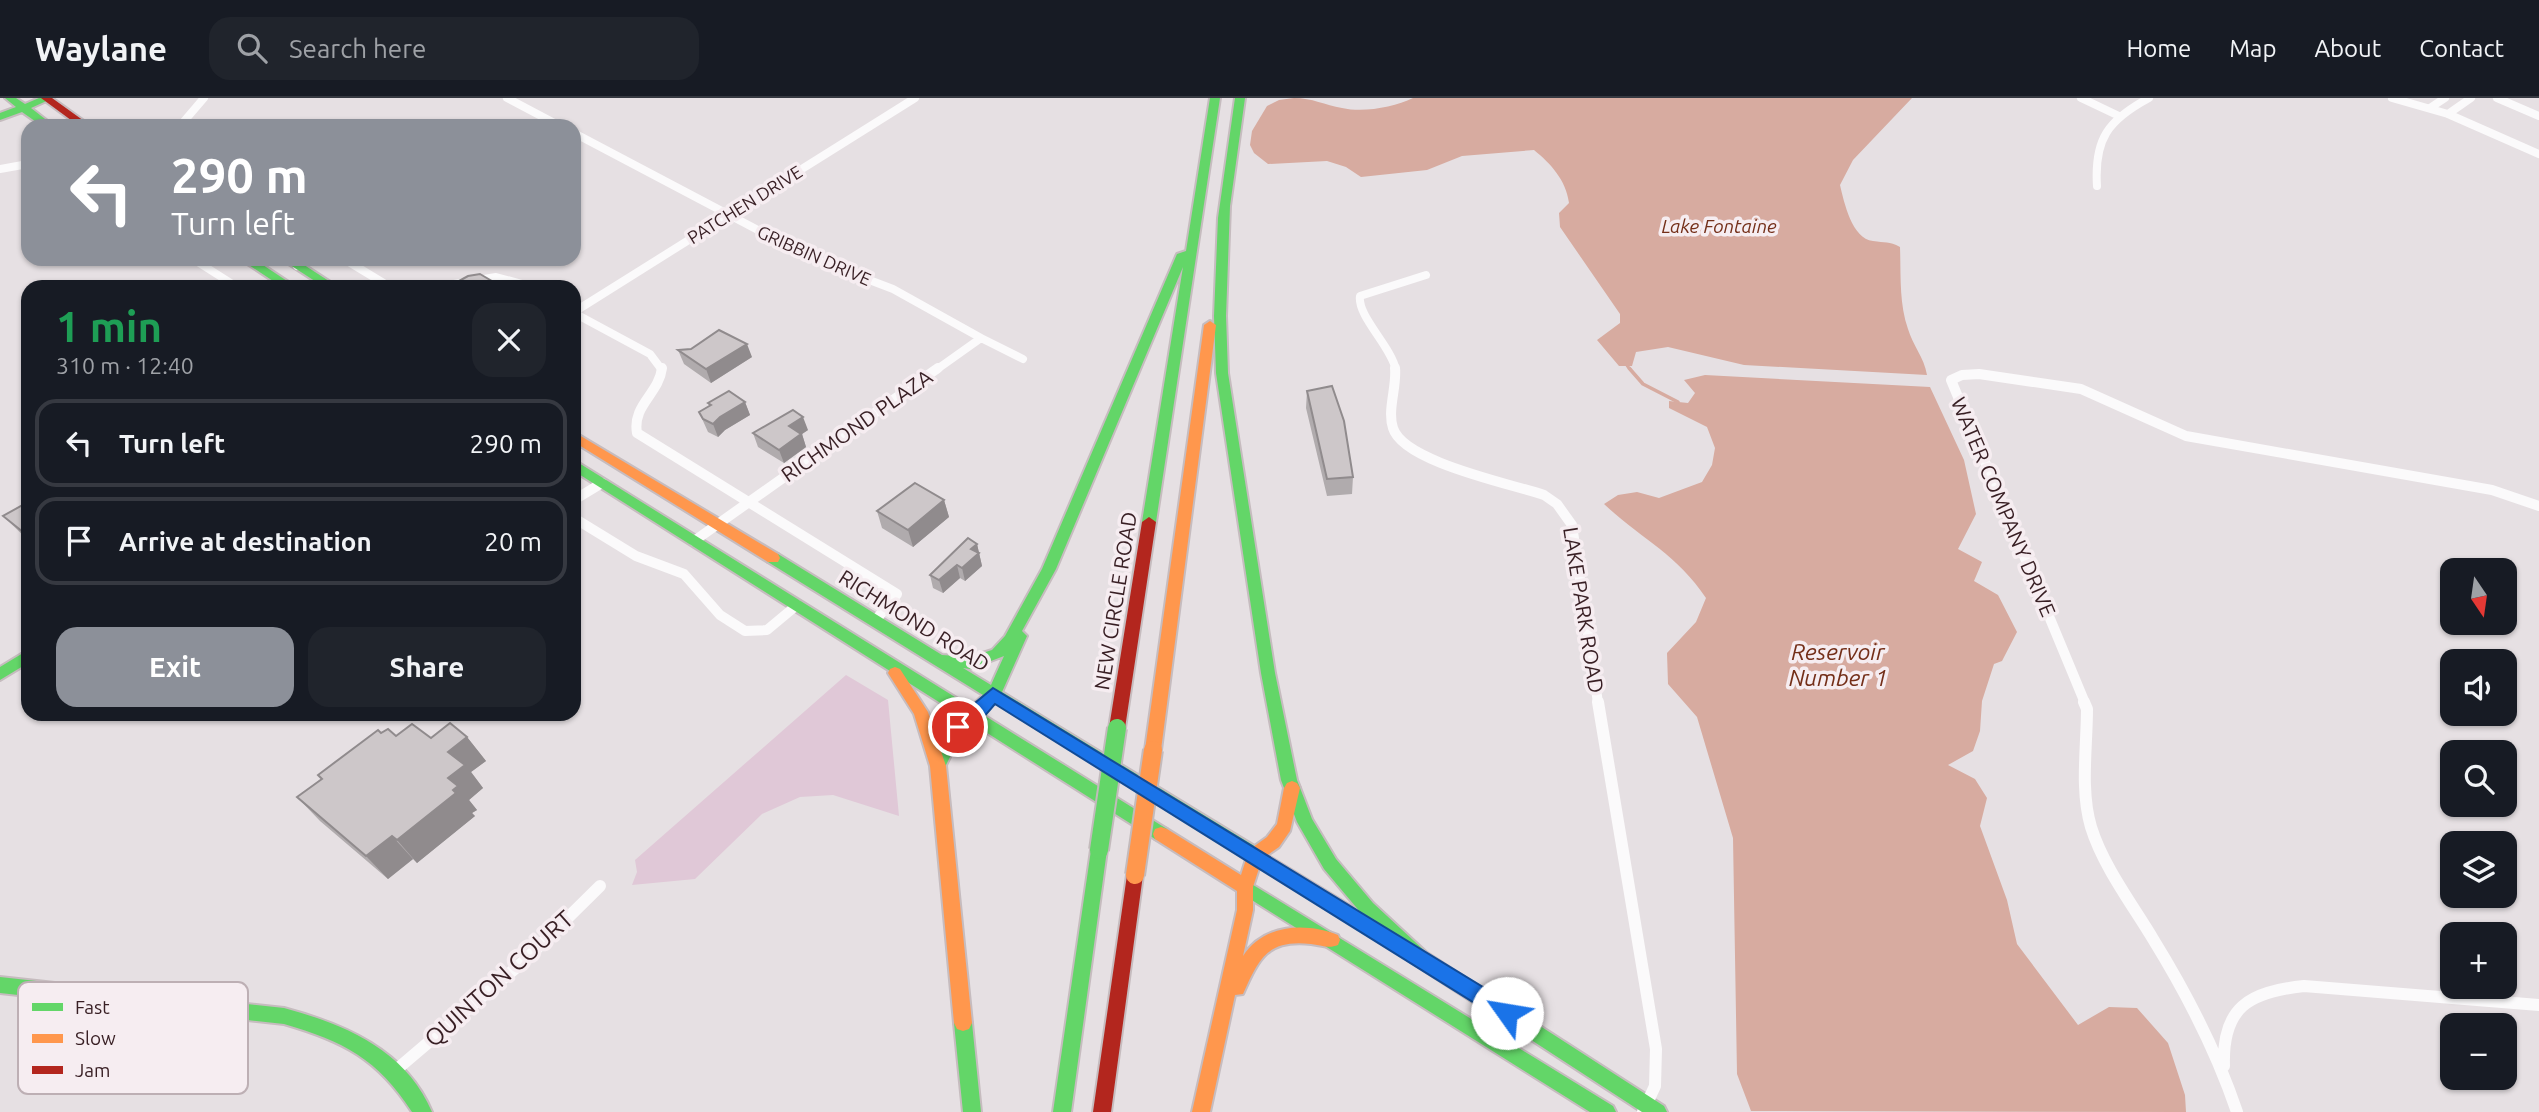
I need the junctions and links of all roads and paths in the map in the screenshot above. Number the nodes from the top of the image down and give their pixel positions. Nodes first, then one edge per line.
1 (47, 98) edge
2 (204, 98) edge
3 (507, 98) edge
4 (915, 98) edge
5 (1215, 98) edge
6 (1240, 98) edge
7 (2081, 98) edge
8 (2149, 98) edge
9 (2392, 98) edge
10 (2445, 98) edge
11 (2471, 98) edge
12 (2497, 98) edge
13 (17, 103) edge
14 (2430, 108) junction
15 (2448, 114) junction
16 (2119, 116) junction
17 (2539, 116) edge
18 (0, 117) edge
19 (39, 119) edge
20 (76, 119) edge
21 (186, 119) edge
22 (547, 119) edge
23 (581, 137) edge
24 (2539, 154) edge
25 (21, 165) edge
26 (0, 169) edge
27 (2097, 186) dead end
28 (1201, 197) junction
29 (1225, 207) junction
30 (728, 215) junction
31 (204, 266) edge
32 (257, 266) edge
33 (304, 266) edge
34 (356, 266) edge
35 (1426, 275) dead end
36 (226, 280) edge
37 (279, 280) edge
38 (323, 280) edge
39 (378, 280) edge
40 (474, 280) edge
41 (517, 280) edge
42 (581, 308) edge
43 (581, 316) edge
44 (981, 338) junction
45 (1023, 359) dead end
46 (581, 440) edge
47 (581, 470) edge
48 (602, 483) junction
49 (581, 496) edge
50 (748, 503) junction
51 (2539, 506) edge
52 (581, 522) edge
53 (717, 524) junction
54 (694, 541) junction
55 (1043, 580) junction
56 (797, 605) junction
57 (875, 621) junction
58 (923, 652) junction
59 (883, 659) junction
60 (21, 660) edge
61 (0, 674) edge
62 (993, 695) junction
63 (974, 716) junction
64 (938, 766) junction
65 (1292, 787) junction
66 (1255, 855) junction
67 (600, 886) dead end
68 (1245, 887) junction
69 (1332, 940) junction
70 (1421, 958) junction
71 (0, 985) edge
72 (18, 987) edge
73 (2539, 1006) edge
74 (248, 1012) edge
75 (1213, 1058) junction
76 (396, 1070) junction
77 (2225, 1076) junction
78 (1650, 1110) edge
79 (423, 1112) edge
80 (972, 1112) edge
81 (1062, 1112) edge
82 (1102, 1112) edge
83 (1201, 1112) edge
84 (1607, 1112) edge
85 (2237, 1112) edge

1 - 13 main road
1 - 20 main road
2 - 21 street
3 - 22 street
4 - 30 street, PATCHEN DRIVE
5 - 28 main road, NEW CIRCLE ROAD
6 - 29 main road
7 - 16 street
8 - 16 street
9 - 14 street
10 - 14 street
11 - 15 street
12 - 17 street
13 - 18 main road
13 - 19 main road
14 - 15 street
15 - 24 street
16 - 27 street
23 - 30 street, GRIBBIN DRIVE
25 - 26 street
28 - 55 main road
28 - 81 main road, NEW CIRCLE ROAD, bridge
29 - 65 main road
29 - 82 main road, bridge
30 - 42 street, PATCHEN DRIVE
30 - 44 street, GRIBBIN DRIVE
31 - 36 street
32 - 37 main road
33 - 38 main road
34 - 39 street
35 - 78 street, LAKE PARK ROAD
40 - 41 street
43 - 50 street
44 - 45 street
44 - 50 street, RICHMOND PLAZA
46 - 53 main road, RICHMOND ROAD
47 - 48 main road
48 - 49 street
48 - 54 main road
50 - 53 street, RICHMOND PLAZA
50 - 57 street
51 - 77 street, WATER COMPANY DRIVE
52 - 56 street
53 - 54 street, RICHMOND PLAZA
53 - 57 main road, RICHMOND ROAD
54 - 56 main road
55 - 58 main road
55 - 62 main road
56 - 59 main road
57 - 58 main road, RICHMOND ROAD
58 - 62 main road, RICHMOND ROAD
59 - 63 main road
59 - 64 main road
60 - 61 main road
62 - 63 main road
62 - 66 main road, RICHMOND ROAD
63 - 64 main road
63 - 68 main road
64 - 80 main road
65 - 66 main road
65 - 70 main road
66 - 68 main road
66 - 70 main road, RICHMOND ROAD
67 - 76 street, QUINTON COURT
68 - 69 main road
68 - 75 main road
69 - 75 main road
69 - 84 main road
70 - 78 main road, RICHMOND ROAD
71 - 72 main road
73 - 77 street, WATER COMPANY DRIVE
74 - 76 main road
75 - 83 main road
76 - 79 main road
77 - 85 street, WATER COMPANY DRIVE

